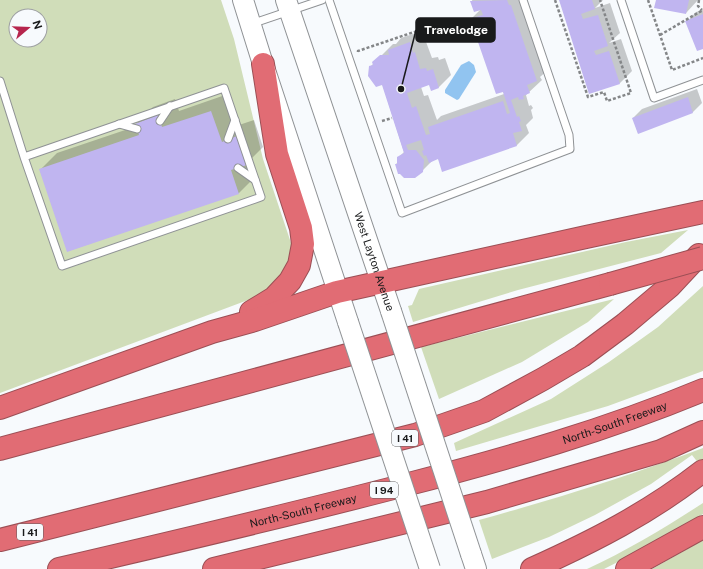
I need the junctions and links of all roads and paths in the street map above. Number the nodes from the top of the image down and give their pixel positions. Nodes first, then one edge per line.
1 (243, 0) edge
2 (322, 0) edge
3 (329, 0) edge
4 (523, 0) edge
5 (554, 0) edge
6 (600, 0) edge
7 (621, 0) edge
8 (648, 0) edge
9 (699, 0) edge
10 (288, 5) edge
11 (703, 10) edge
12 (251, 24) junction
13 (420, 30) dead end
14 (660, 35) junction
15 (360, 58) dead end
16 (703, 58) edge
17 (263, 64) junction
18 (703, 80) edge
19 (0, 81) edge
20 (171, 106) junction
21 (380, 115) dead end
22 (392, 118) dead end
23 (235, 120) junction
24 (160, 121) dead end
25 (119, 124) junction
26 (137, 129) dead end
27 (228, 139) dead end
28 (24, 157) junction
29 (238, 168) dead end
30 (255, 180) junction
31 (698, 214) edge
32 (703, 251) edge
33 (703, 258) edge
34 (381, 283) junction
35 (338, 292) junction
36 (212, 332) junction
37 (703, 390) edge
38 (0, 408) edge
39 (703, 432) edge
40 (0, 450) edge
41 (703, 471) edge
42 (703, 527) edge
43 (0, 540) edge
44 (59, 569) edge
45 (214, 569) edge
46 (430, 569) edge
47 (476, 569) edge
48 (532, 569) edge
49 (627, 569) edge

1 - 12 main road
2 - 10 lane
3 - 4 lane
5 - 6 path
7 - 18 lane
8 - 14 path
9 - 11 path
10 - 12 lane
10 - 34 main road, West Layton Avenue
11 - 14 path
12 - 17 main road
13 - 15 path
14 - 16 path
17 - 35 main road
17 - 36 highway
19 - 28 lane
20 - 23 lane
20 - 24 lane
20 - 25 lane
21 - 22 path
23 - 27 lane
23 - 30 lane
25 - 26 lane
25 - 28 lane
28 - 30 lane
29 - 30 lane
31 - 34 highway
32 - 43 highway, I 41
33 - 40 highway, bridge
34 - 35 highway
34 - 47 main road, West Layton Avenue, bridge
35 - 36 highway
35 - 46 main road, bridge
36 - 38 highway
37 - 44 highway, North-South Freeway / I 94
39 - 45 highway
41 - 48 highway
42 - 49 highway

